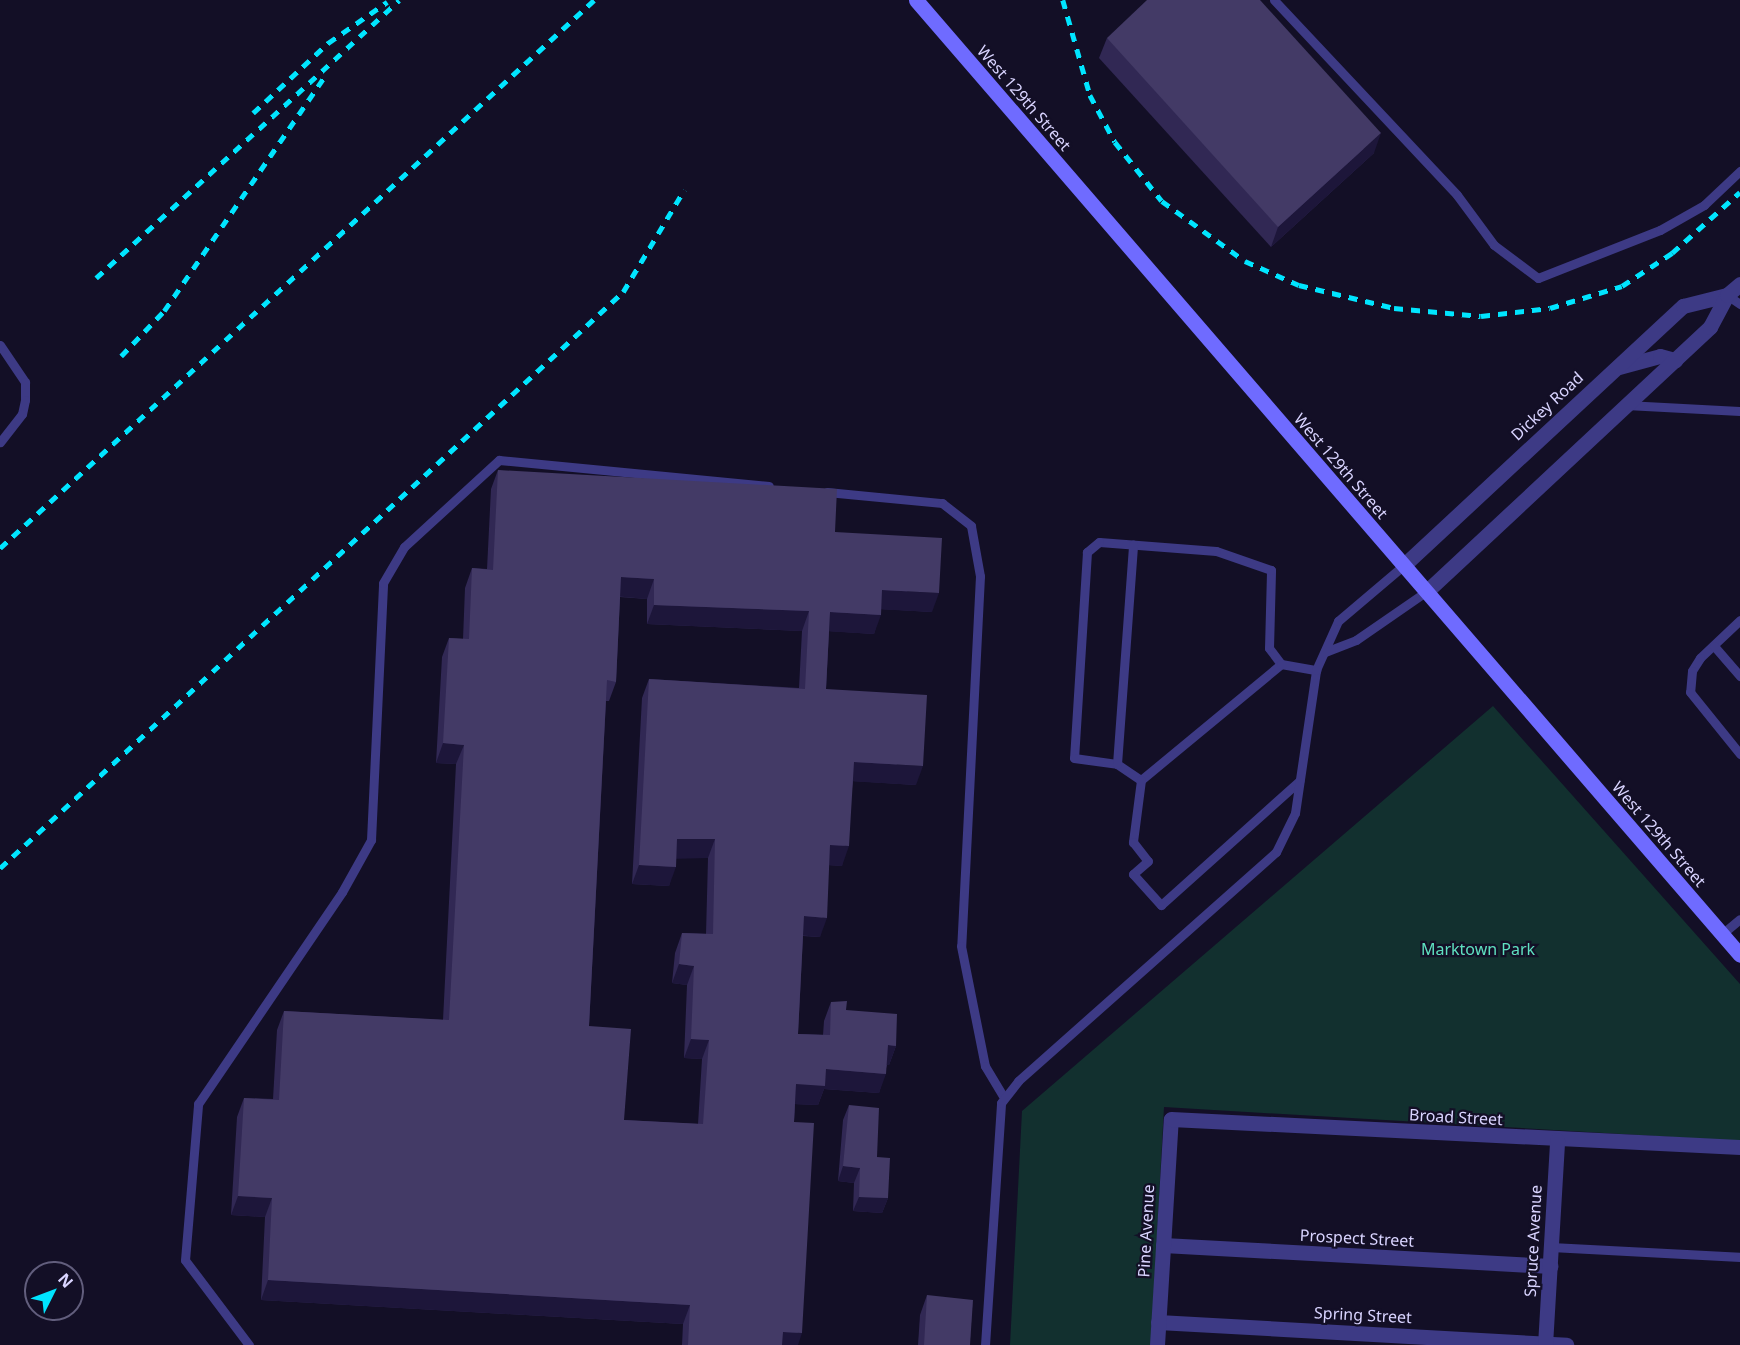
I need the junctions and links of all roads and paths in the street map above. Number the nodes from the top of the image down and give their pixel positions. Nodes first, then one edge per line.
1 (916, 0) edge
2 (1274, 0) edge
3 (1740, 171) edge
4 (1740, 284) edge
5 (1734, 300) edge
6 (0, 345) edge
7 (1675, 360) junction
8 (1616, 367) junction
9 (1624, 405) junction
10 (1740, 411) edge
11 (0, 442) edge
12 (778, 487) edge
13 (813, 490) edge
14 (1133, 545) junction
15 (1404, 566) junction
16 (1427, 591) junction
17 (1739, 624) edge
18 (1713, 645) junction
19 (1325, 652) junction
20 (1281, 664) junction
21 (1316, 670) junction
22 (1740, 676) edge
23 (1740, 754) edge
24 (1117, 764) junction
25 (1141, 780) junction
26 (1299, 781) junction
27 (1740, 919) edge
28 (1722, 934) junction
29 (1740, 955) edge
30 (1005, 1098) junction
31 (1171, 1119) joint
32 (1557, 1140) junction
33 (1740, 1147) edge
34 (1163, 1245) junction
35 (1551, 1247) junction
36 (1740, 1257) edge
37 (1550, 1266) junction
38 (1158, 1322) junction
39 (1545, 1344) edge
40 (249, 1345) edge
41 (985, 1345) edge
42 (1157, 1345) edge
43 (1566, 1345) edge

1 - 15 main road, West 129th Street
2 - 3 lane
4 - 5 street, Dickey Road
5 - 7 street, Dickey Road
5 - 8 street, Dickey Road
6 - 11 lane
7 - 8 street
7 - 9 street, Dickey Road
8 - 15 street, Dickey Road
9 - 10 lane
9 - 16 street, Dickey Road
12 - 40 lane
13 - 30 lane
14 - 20 lane
14 - 24 lane
14 - 24 lane
15 - 16 main road, West 129th Street
15 - 19 lane
16 - 19 lane
16 - 28 main road, West 129th Street
17 - 18 lane
18 - 22 lane
18 - 23 lane
19 - 21 lane
20 - 21 lane
20 - 25 lane
21 - 26 lane
24 - 25 lane
25 - 26 lane
26 - 30 lane
27 - 28 lane
28 - 29 main road, West 129th Street
30 - 41 lane
31 - 32 street, Broad Street
31 - 34 street, Pine Avenue
32 - 33 street, Broad Street
32 - 35 street, Spruce Avenue
34 - 37 street, Prospect Street
34 - 38 street, Pine Avenue
35 - 36 lane
35 - 37 street, Spruce Avenue
37 - 39 street, Spruce Avenue
38 - 39 street, Spring Street
38 - 42 street, Pine Avenue
39 - 43 street, Spring Street

